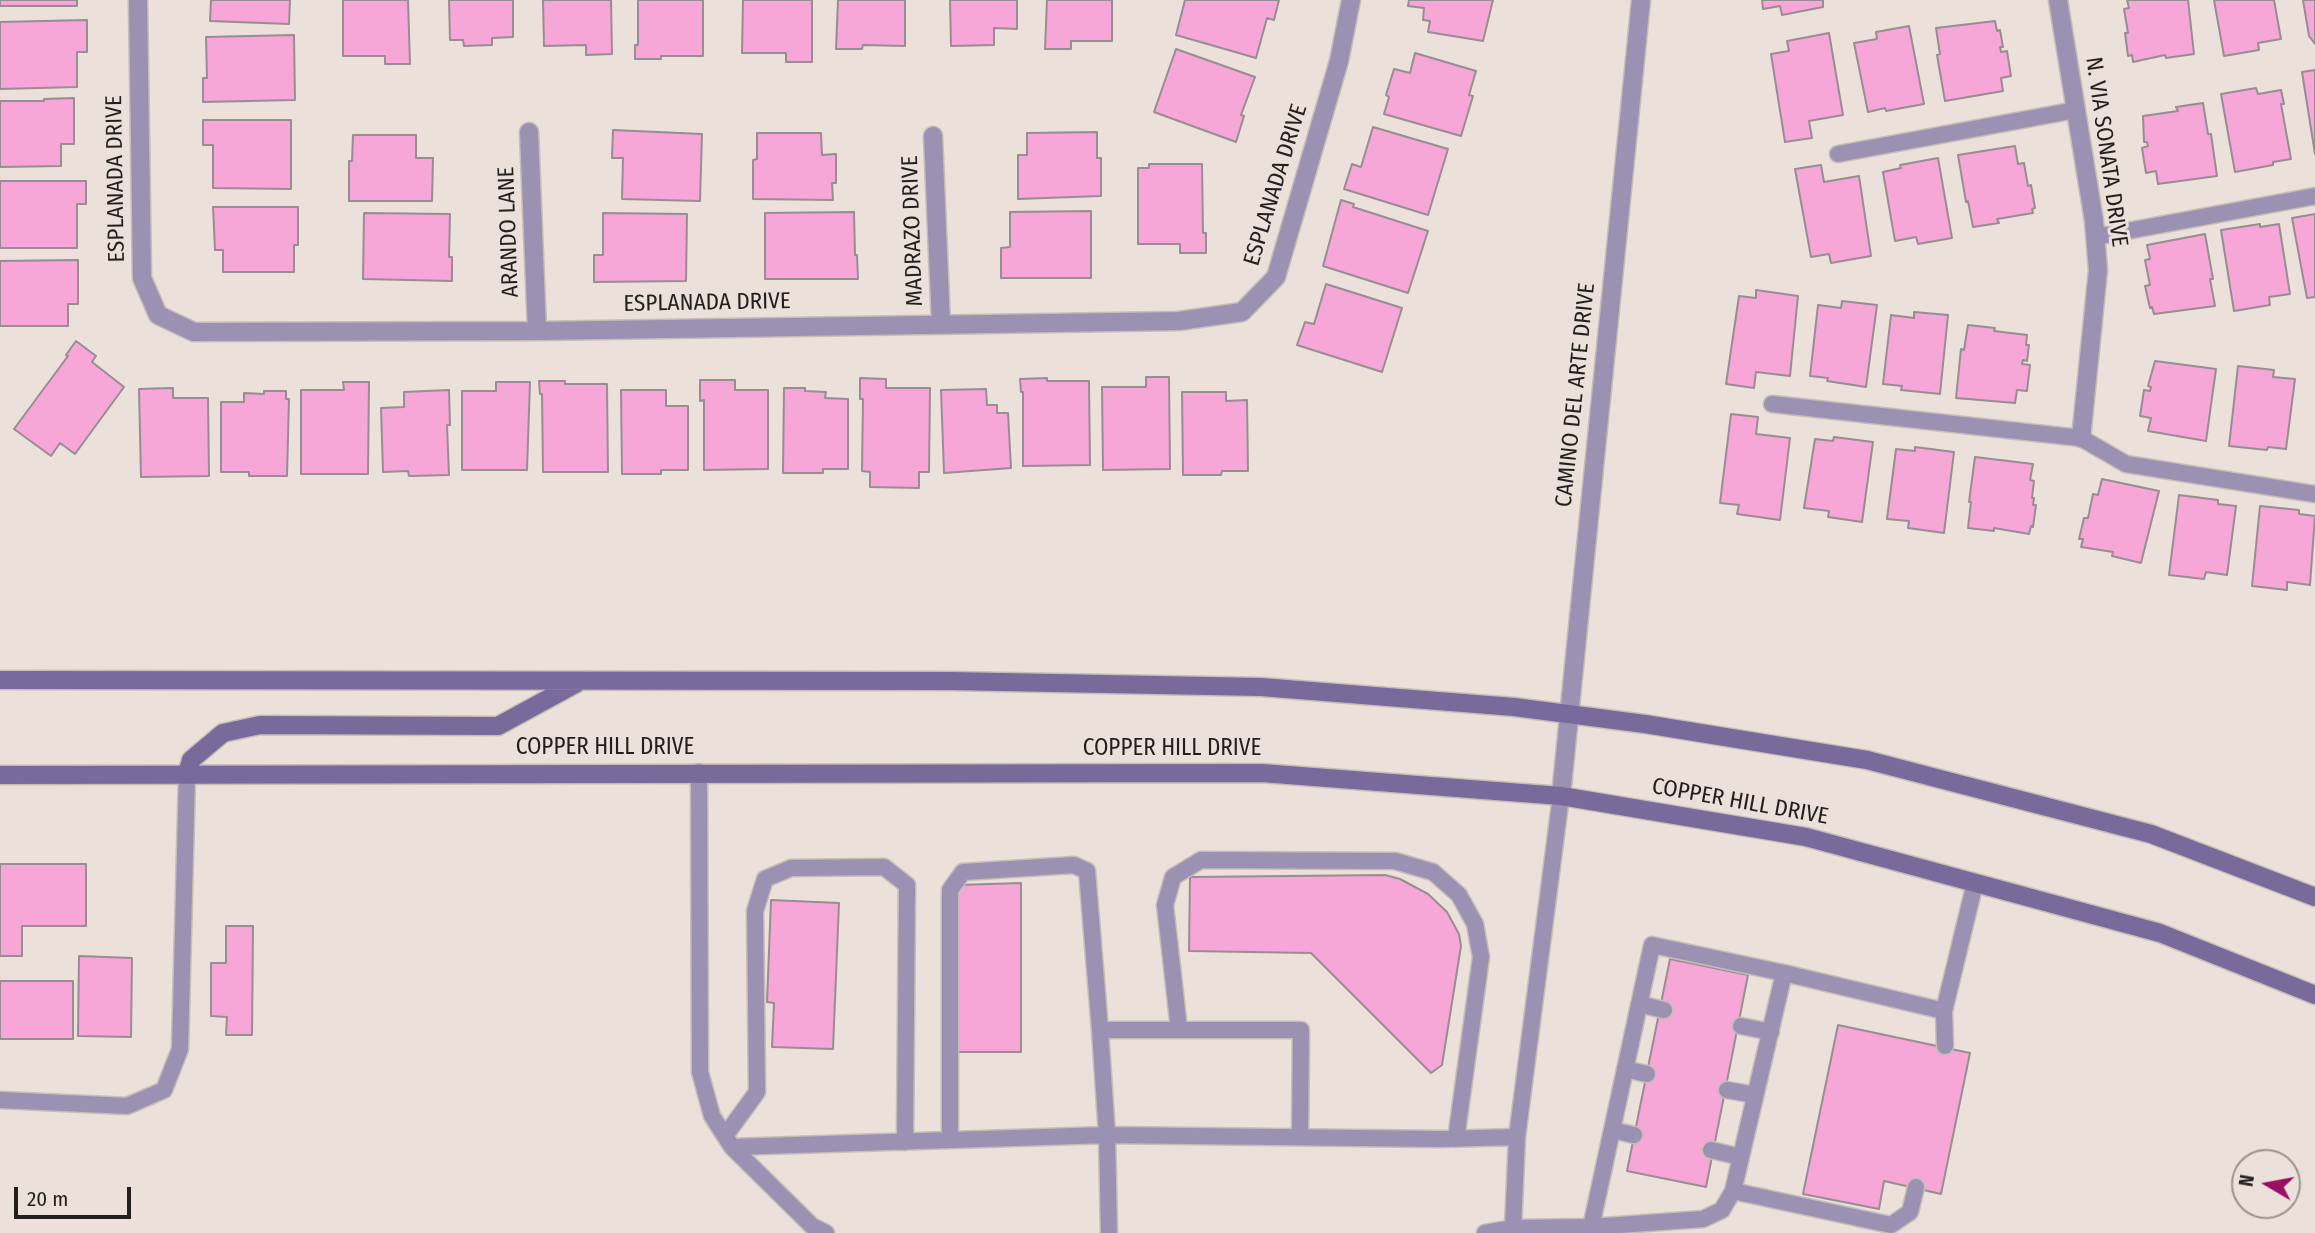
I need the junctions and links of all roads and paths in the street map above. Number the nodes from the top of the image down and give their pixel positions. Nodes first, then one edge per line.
1 (138, 0) edge
2 (1351, 0) edge
3 (1641, 0) edge
4 (2058, 0) edge
5 (2076, 110) junction
6 (529, 132) dead end
7 (933, 136) dead end
8 (1838, 154) dead end
9 (2315, 196) edge
10 (2095, 237) junction
11 (941, 324) junction
12 (537, 331) junction
13 (1772, 404) dead end
14 (2081, 438) junction
15 (2315, 494) edge
16 (0, 680) edge
17 (580, 681) junction
18 (1568, 712) junction
19 (699, 772) junction
20 (187, 774) junction
21 (0, 775) edge
22 (1561, 796) junction
23 (1975, 883) junction
24 (2315, 897) edge
25 (1784, 973) junction
26 (2315, 995) edge
27 (1639, 1004) junction
28 (1664, 1010) dead end
29 (1944, 1011) junction
30 (1741, 1026) dead end
31 (1179, 1029) junction
32 (1100, 1030) junction
33 (1770, 1032) junction
34 (1945, 1045) dead end
35 (1625, 1069) junction
36 (1647, 1074) dead end
37 (1727, 1090) dead end
38 (1755, 1096) junction
39 (0, 1100) edge
40 (1612, 1130) junction
41 (1107, 1135) junction
42 (1634, 1135) dead end
43 (1300, 1137) junction
44 (1517, 1137) junction
45 (950, 1139) junction
46 (1456, 1139) junction
47 (729, 1141) junction
48 (905, 1142) junction
49 (1712, 1150) dead end
50 (1741, 1157) junction
51 (1916, 1187) dead end
52 (1733, 1191) junction
53 (1591, 1227) junction
54 (1513, 1231) edge
55 (826, 1233) edge
56 (1109, 1233) edge
57 (1485, 1233) edge

1 - 12 street, ESPLANADA DRIVE
2 - 11 street, ESPLANADA DRIVE
3 - 18 street, CAMINO DEL ARTE DRIVE
4 - 5 street, N. VIA SONATA DRIVE
5 - 8 lane
5 - 10 street, N. VIA SONATA DRIVE
6 - 12 street, ARANDO LANE
7 - 11 street, MADRAZO DRIVE
9 - 10 lane
10 - 14 street, N. VIA SONATA DRIVE
11 - 12 street, ESPLANADA DRIVE
13 - 14 lane
14 - 15 lane
16 - 17 main road
17 - 18 main road
17 - 20 main road
18 - 22 street, CAMINO DEL ARTE DRIVE
18 - 24 main road
19 - 20 main road, COPPER HILL DRIVE
19 - 22 main road, COPPER HILL DRIVE
19 - 47 lane
20 - 21 main road, COPPER HILL DRIVE
20 - 39 lane
22 - 23 main road, COPPER HILL DRIVE
22 - 44 lane
23 - 26 main road, COPPER HILL DRIVE
23 - 29 lane
25 - 27 lane
25 - 29 lane
25 - 33 lane
27 - 28 lane
27 - 35 lane
29 - 34 lane
30 - 33 lane
31 - 32 lane
31 - 43 lane
31 - 46 lane
32 - 41 lane
32 - 45 lane
33 - 38 lane
35 - 36 lane
35 - 40 lane
37 - 38 lane
38 - 50 lane
40 - 42 lane
40 - 53 lane
41 - 43 lane
41 - 45 lane
41 - 56 lane
43 - 46 lane
44 - 46 lane
44 - 54 lane
45 - 48 lane
47 - 48 lane
47 - 48 lane
47 - 55 lane
49 - 50 lane
50 - 52 lane
51 - 52 lane
52 - 53 lane
53 - 54 lane
54 - 57 lane

